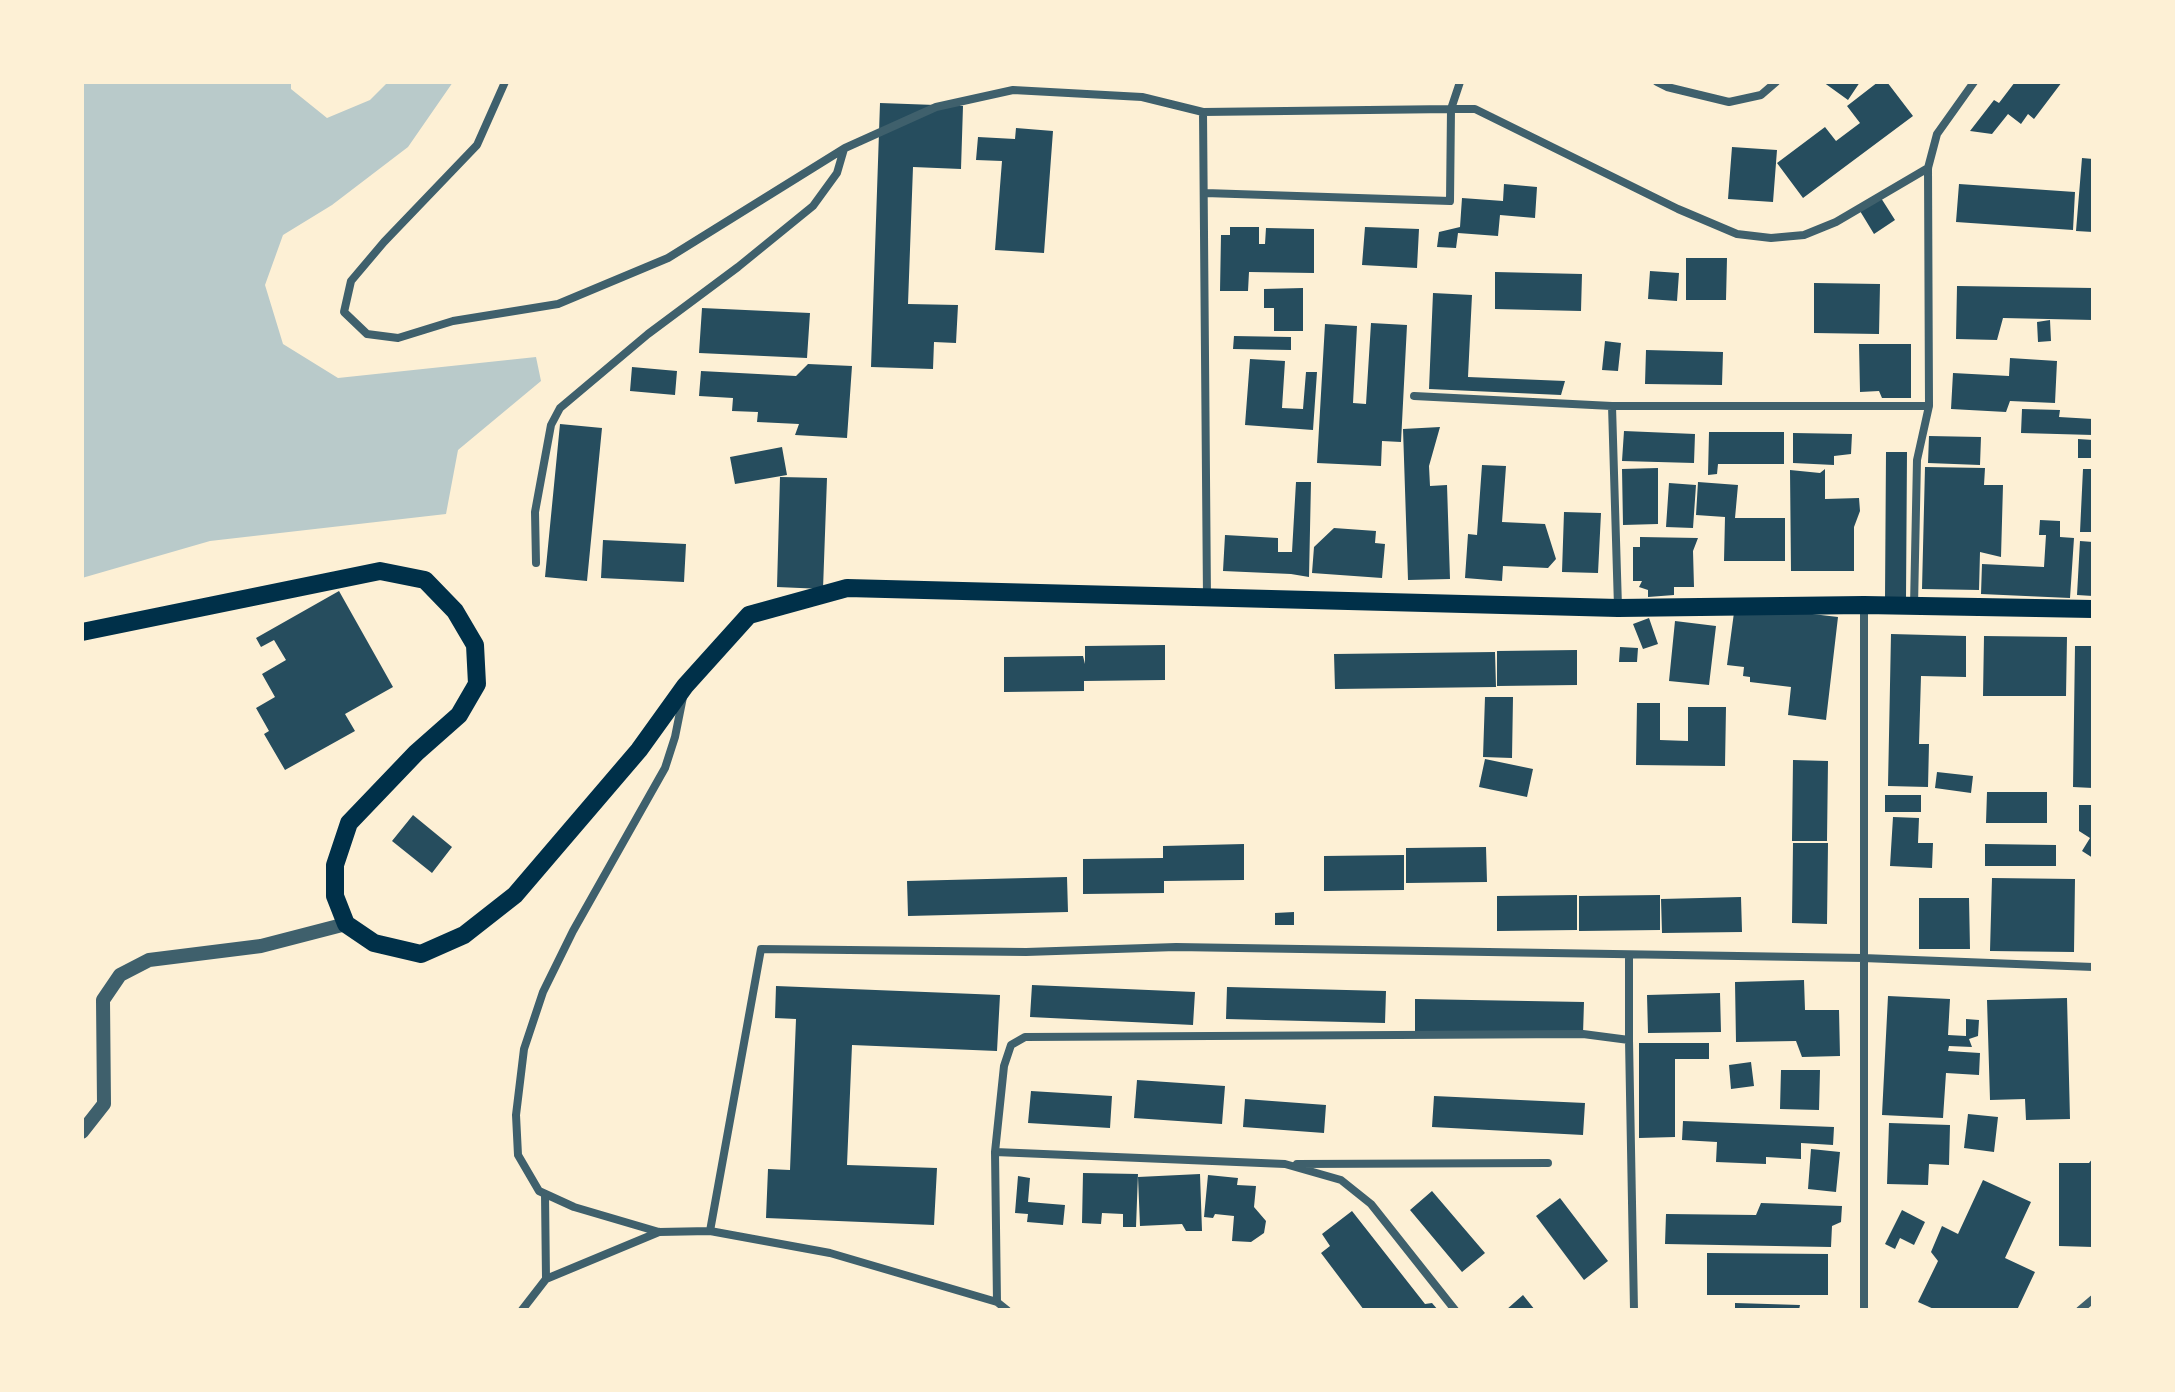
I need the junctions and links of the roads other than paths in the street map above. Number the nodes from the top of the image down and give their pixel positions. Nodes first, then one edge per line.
1 (505, 82) edge
2 (1460, 82) edge
3 (1657, 82) edge
4 (1776, 82) edge
5 (1974, 82) edge
6 (1451, 109) junction
7 (1203, 112) junction
8 (845, 148) junction
9 (1928, 168) junction
10 (1205, 193) junction
11 (1414, 396) dead end
12 (1612, 406) junction
13 (1929, 406) junction
14 (536, 563) dead end
15 (1207, 598) junction
16 (1864, 605) junction
17 (1914, 606) junction
18 (1618, 608) junction
19 (2093, 609) edge
20 (82, 632) edge
21 (685, 686) junction
22 (346, 924) junction
23 (1629, 955) junction
24 (1863, 958) junction
25 (2093, 967) edge
26 (1629, 1040) junction
27 (82, 1132) edge
28 (995, 1152) junction
29 (1548, 1163) dead end
30 (1285, 1164) junction
31 (545, 1194) junction
32 (710, 1231) junction
33 (659, 1232) junction
34 (546, 1279) junction
35 (2093, 1299) edge
36 (997, 1302) junction
37 (522, 1310) edge
38 (1007, 1310) edge
39 (1455, 1310) edge
40 (1634, 1310) edge
41 (1864, 1310) edge
42 (2080, 1310) edge

1 - 8 street
2 - 6 street
3 - 4 street
5 - 9 street
6 - 7 street
6 - 9 street
6 - 10 street
7 - 8 street
7 - 10 street
8 - 14 street
9 - 13 street
10 - 15 street
11 - 12 street
12 - 13 street
12 - 18 street
13 - 17 street
15 - 18 main road
15 - 21 main road
16 - 17 main road
16 - 18 main road
16 - 24 street
17 - 19 main road
20 - 22 main road
21 - 22 main road
21 - 31 street
22 - 27 street
23 - 24 street
23 - 26 street
23 - 32 street
24 - 25 street
24 - 41 street
26 - 28 street
26 - 40 street
28 - 30 street
28 - 36 street
29 - 30 street
30 - 39 street
31 - 33 street
31 - 34 street
32 - 33 street
32 - 36 street
33 - 34 street
34 - 37 street
35 - 42 street
36 - 38 street

